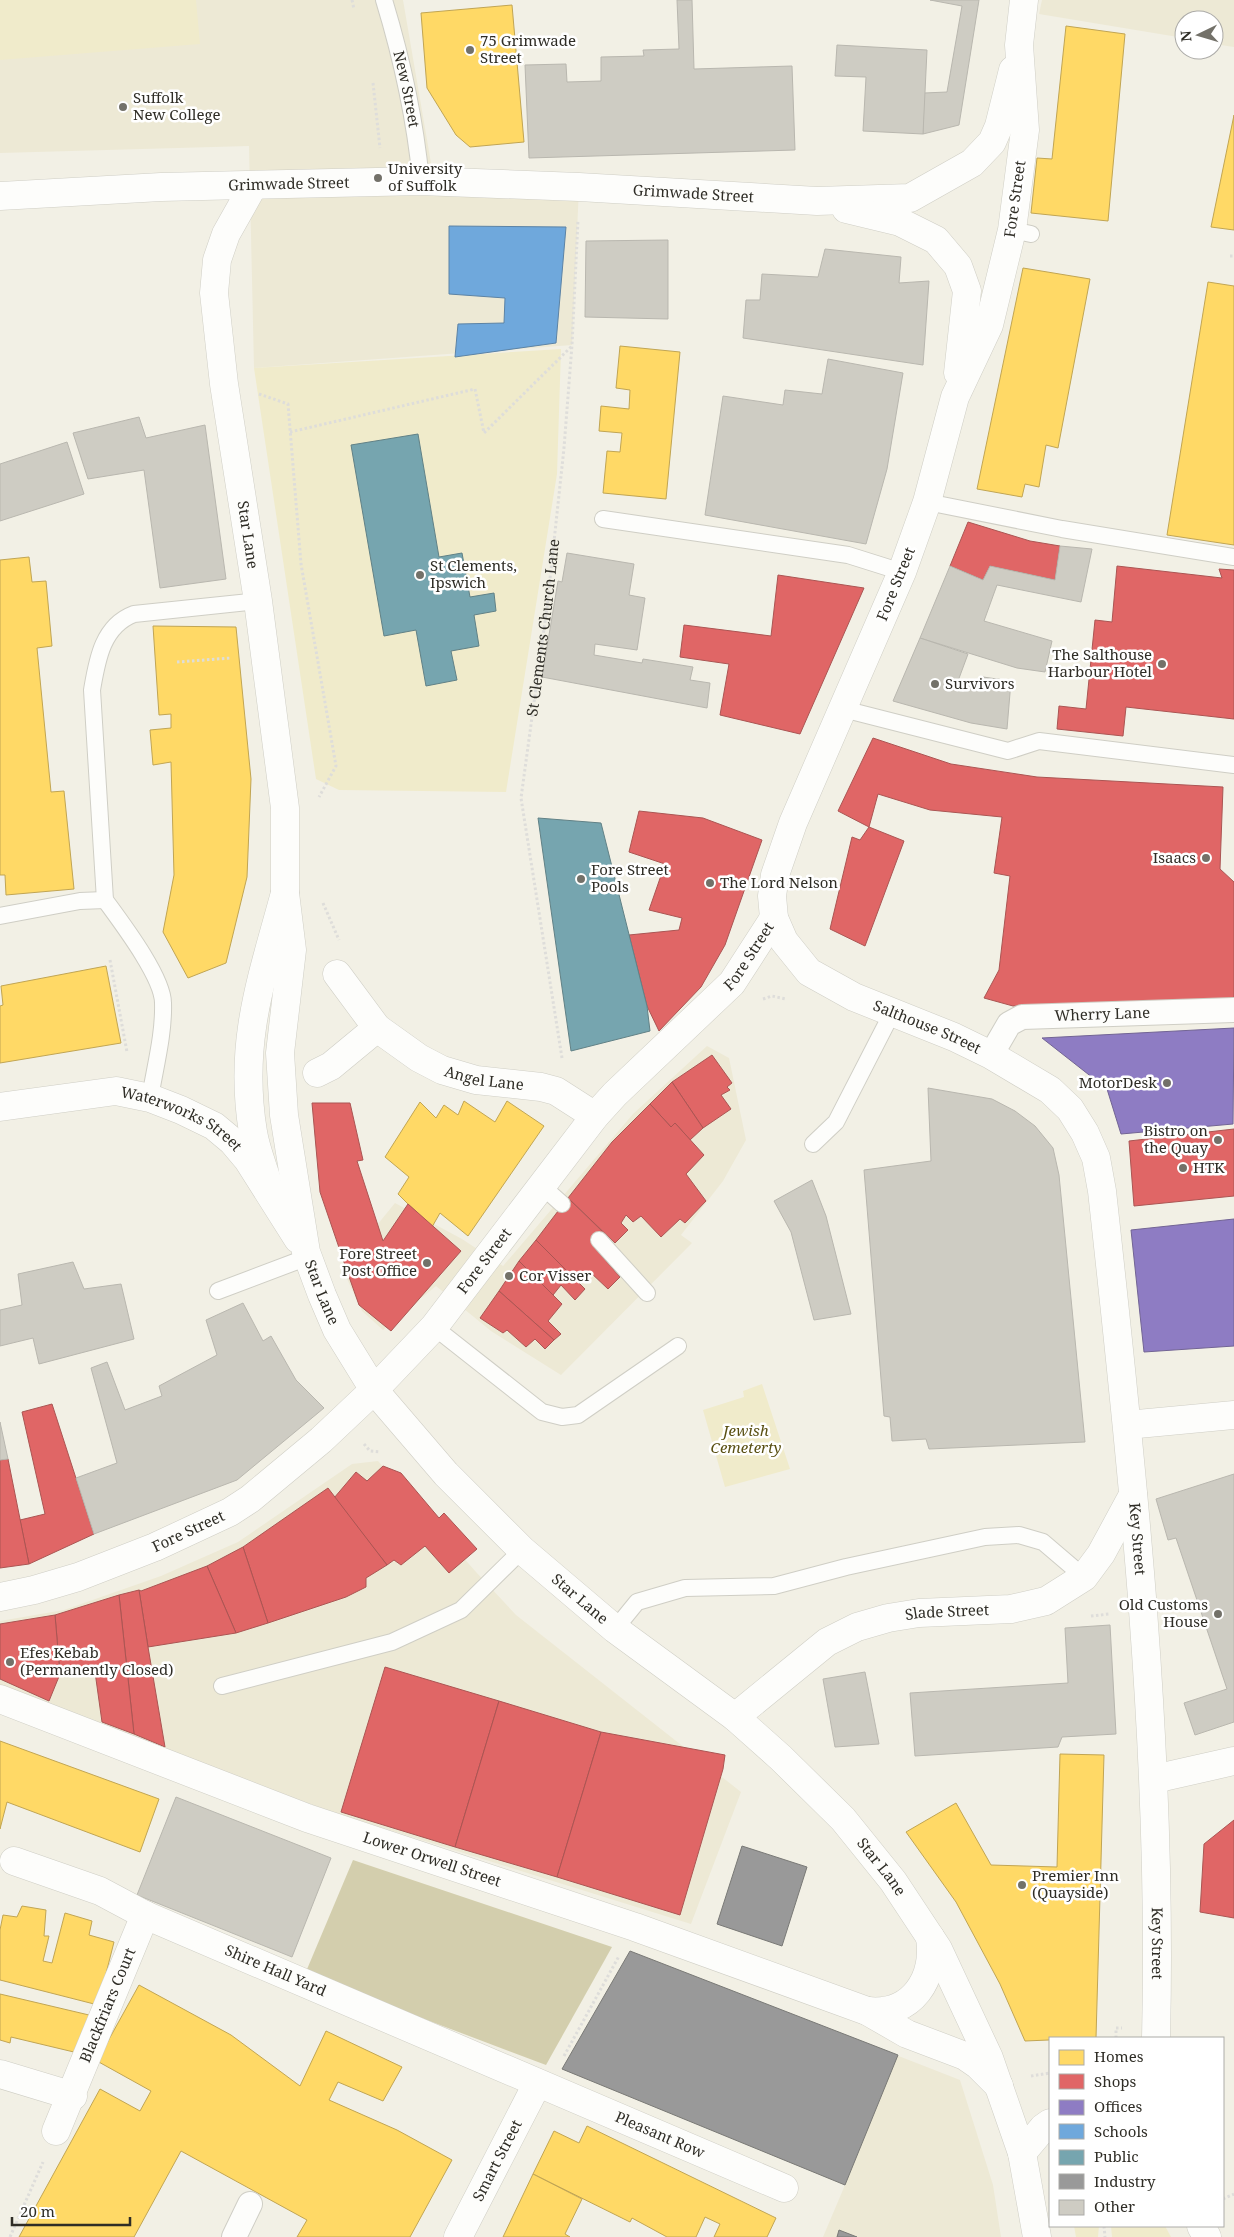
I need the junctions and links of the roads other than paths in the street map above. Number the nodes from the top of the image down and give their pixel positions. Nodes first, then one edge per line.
1 (384, 0) edge
2 (1024, 0) edge
3 (1019, 45) junction
4 (421, 181) junction
5 (253, 186) junction
6 (0, 196) edge
7 (817, 201) junction
8 (955, 397) junction
9 (927, 502) junction
10 (604, 519) dead end
11 (1234, 558) edge
12 (902, 572) junction
13 (258, 601) junction
14 (843, 709) junction
15 (1234, 765) edge
16 (285, 893) junction
17 (105, 900) junction
18 (0, 916) edge
19 (774, 918) junction
20 (337, 974) road end
21 (1234, 1010) edge
22 (892, 1013) junction
23 (377, 1028) junction
24 (991, 1055) junction
25 (317, 1073) dead end
26 (150, 1098) junction
27 (0, 1108) edge
28 (595, 1116) junction
29 (1086, 1132) joint
30 (813, 1144) dead end
31 (542, 1186) junction
32 (273, 1198) junction
33 (562, 1204) dead end
34 (599, 1240) dead end
35 (307, 1254) junction
36 (218, 1291) dead end
37 (648, 1293) dead end
38 (434, 1327) junction
39 (678, 1346) dead end
40 (374, 1390) junction
41 (1234, 1415) edge
42 (1128, 1425) junction
43 (1134, 1493) junction
44 (522, 1550) junction
45 (1084, 1577) junction
46 (0, 1597) edge
47 (615, 1629) junction
48 (222, 1686) dead end
49 (0, 1699) edge
50 (735, 1717) junction
51 (1234, 1761) edge
52 (1154, 1779) junction
53 (14, 1861) dead end
54 (145, 1915) junction
55 (930, 1937) junction
56 (867, 2011) junction
57 (1156, 2037) edge
58 (0, 2074) edge
59 (537, 2084) junction
60 (999, 2086) junction
61 (73, 2096) junction
62 (1049, 2124) edge
63 (56, 2132) road end
64 (1022, 2153) junction
65 (784, 2188) dead end
66 (250, 2204) dead end
67 (234, 2237) edge
68 (458, 2237) edge
69 (1037, 2237) edge

1 - 4 lane, New Street
2 - 3 main road, Fore Street
3 - 7 main road, Grimwade Street
3 - 8 main road, Fore Street
4 - 5 main road, Grimwade Street
4 - 7 main road, Grimwade Street
5 - 6 main road, Grimwade Street
5 - 13 main road, Star Lane
7 - 8 main road, Grimwade Street
8 - 9 main road, Fore Street
9 - 11 lane
9 - 12 main road, Fore Street
10 - 12 lane
12 - 14 main road, Fore Street
13 - 16 main road, Star Lane
13 - 17 lane
14 - 15 lane
14 - 19 main road, Fore Street
16 - 32 main road, Star Lane
16 - 35 main road, Star Lane
17 - 18 lane
17 - 26 lane
19 - 22 main road, Salthouse Street
19 - 28 main road, Fore Street
20 - 23 main road, Angel Lane
21 - 24 street, Wherry Lane
22 - 24 main road, Salthouse Street
22 - 30 lane
23 - 25 main road
23 - 28 main road, Angel Lane
24 - 29 main road, Salthouse Street
26 - 27 main road, Waterworks Street
26 - 32 main road, Waterworks Street
28 - 31 main road, Fore Street
29 - 42 main road, Key Street
31 - 33 lane
31 - 38 main road, Fore Street
32 - 35 main road, Waterworks Street
34 - 37 lane
35 - 36 lane
35 - 40 main road, Star Lane
38 - 39 lane
38 - 40 main road, Fore Street
40 - 44 main road, Star Lane
40 - 46 main road, Fore Street
41 - 42 main road
42 - 43 main road, Key Street
43 - 45 main road, Slade Street
43 - 52 main road, Key Street
44 - 47 main road, Star Lane
44 - 48 lane
45 - 47 lane
45 - 50 main road, Slade Street
47 - 50 main road, Star Lane
49 - 56 main road, Lower Orwell Street
50 - 55 main road, Star Lane
51 - 52 main road
52 - 57 main road, Key Street
53 - 54 main road, Shire Hall Yard
54 - 59 main road, Shire Hall Yard
54 - 61 main road, Blackfriars Court
55 - 56 main road, Lower Orwell Street
55 - 60 main road, Star Lane
56 - 60 main road, Lower Orwell Street
58 - 61 main road
59 - 65 main road, Pleasant Row
59 - 68 main road, Smart Street
60 - 64 main road, Star Lane
61 - 63 main road, Blackfriars Court
62 - 64 main road
64 - 69 main road, Star Lane
66 - 67 street

